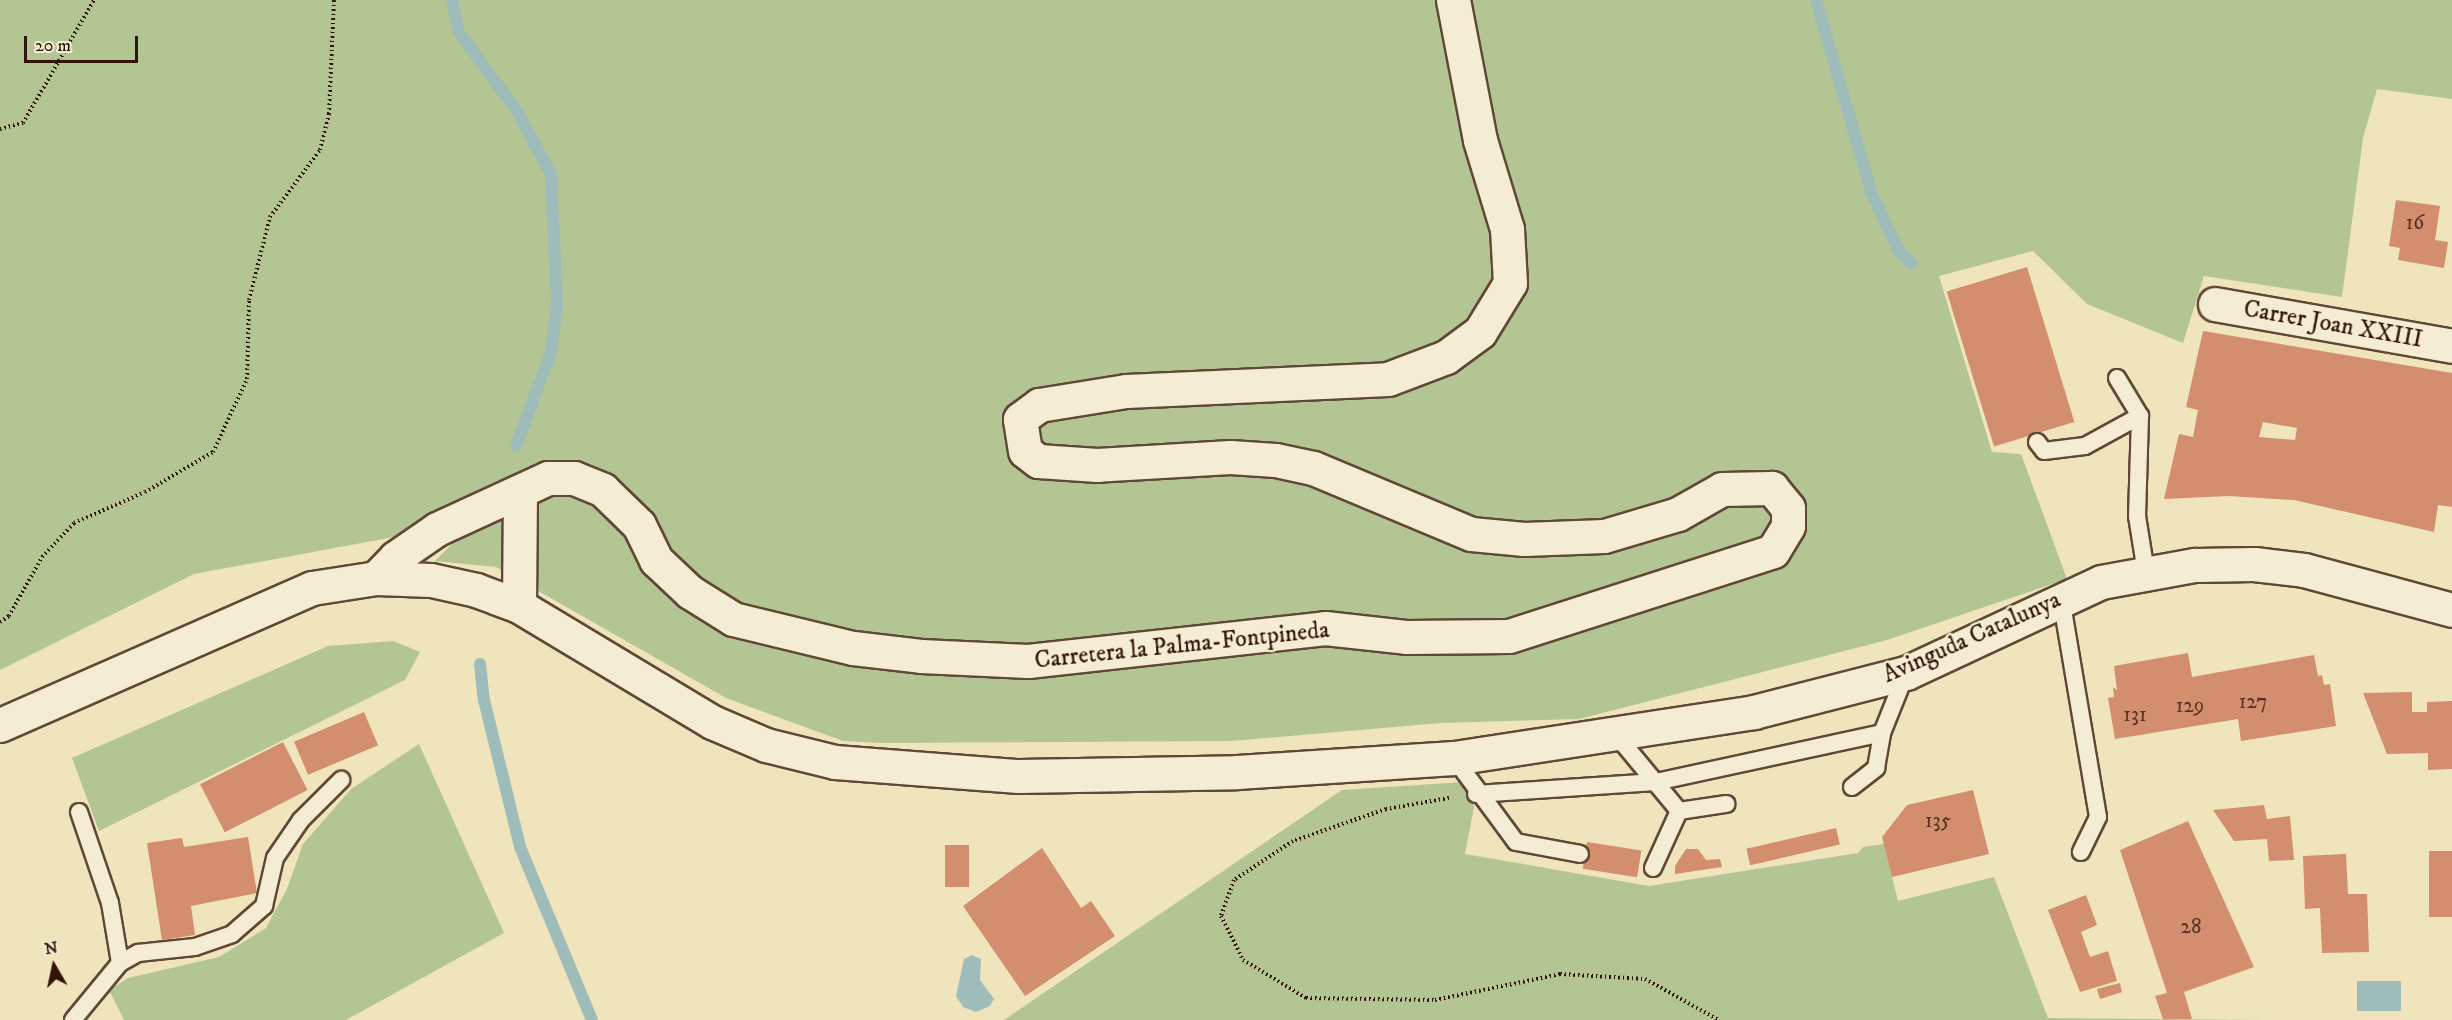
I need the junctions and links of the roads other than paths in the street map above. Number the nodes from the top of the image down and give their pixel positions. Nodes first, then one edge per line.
1 (1453, 0) edge
2 (2215, 304) dead end
3 (2452, 345) edge
4 (2117, 378) dead end
5 (2140, 416) junction
6 (2037, 442) dead end
7 (520, 491) junction
8 (2146, 572) junction
9 (376, 578) junction
10 (2061, 598) junction
11 (519, 606) junction
12 (2452, 610) edge
13 (1906, 673) junction
14 (0, 725) edge
15 (1882, 733) junction
16 (1617, 736) junction
17 (1455, 758) junction
18 (340, 780) dead end
19 (1656, 782) junction
20 (1852, 787) dead end
21 (1476, 794) junction
22 (1726, 804) dead end
23 (1679, 811) junction
24 (79, 812) dead end
25 (2081, 852) dead end
26 (1580, 854) dead end
27 (1653, 868) dead end
28 (120, 963) junction
29 (73, 1020) edge

1 - 7 street, Carretera la Palma-Fontpineda
2 - 3 street, Carrer Joan XXIII
4 - 5 lane
5 - 6 lane
5 - 8 lane
7 - 9 street, Carretera la Palma-Fontpineda
7 - 11 street
8 - 10 street, Avinguda Catalunya
8 - 12 street, Avinguda Catalunya
9 - 11 street, Avinguda Catalunya
9 - 14 street, Avinguda Catalunya
10 - 13 street, Avinguda Catalunya
10 - 25 lane
11 - 17 street, Avinguda Catalunya
13 - 15 lane
13 - 16 street, Avinguda Catalunya
15 - 19 lane
15 - 20 lane
16 - 17 street, Avinguda Catalunya
16 - 19 lane
17 - 21 lane
18 - 28 lane
19 - 21 lane
19 - 23 lane
21 - 26 lane
22 - 23 lane
23 - 27 lane
24 - 28 lane
28 - 29 lane

